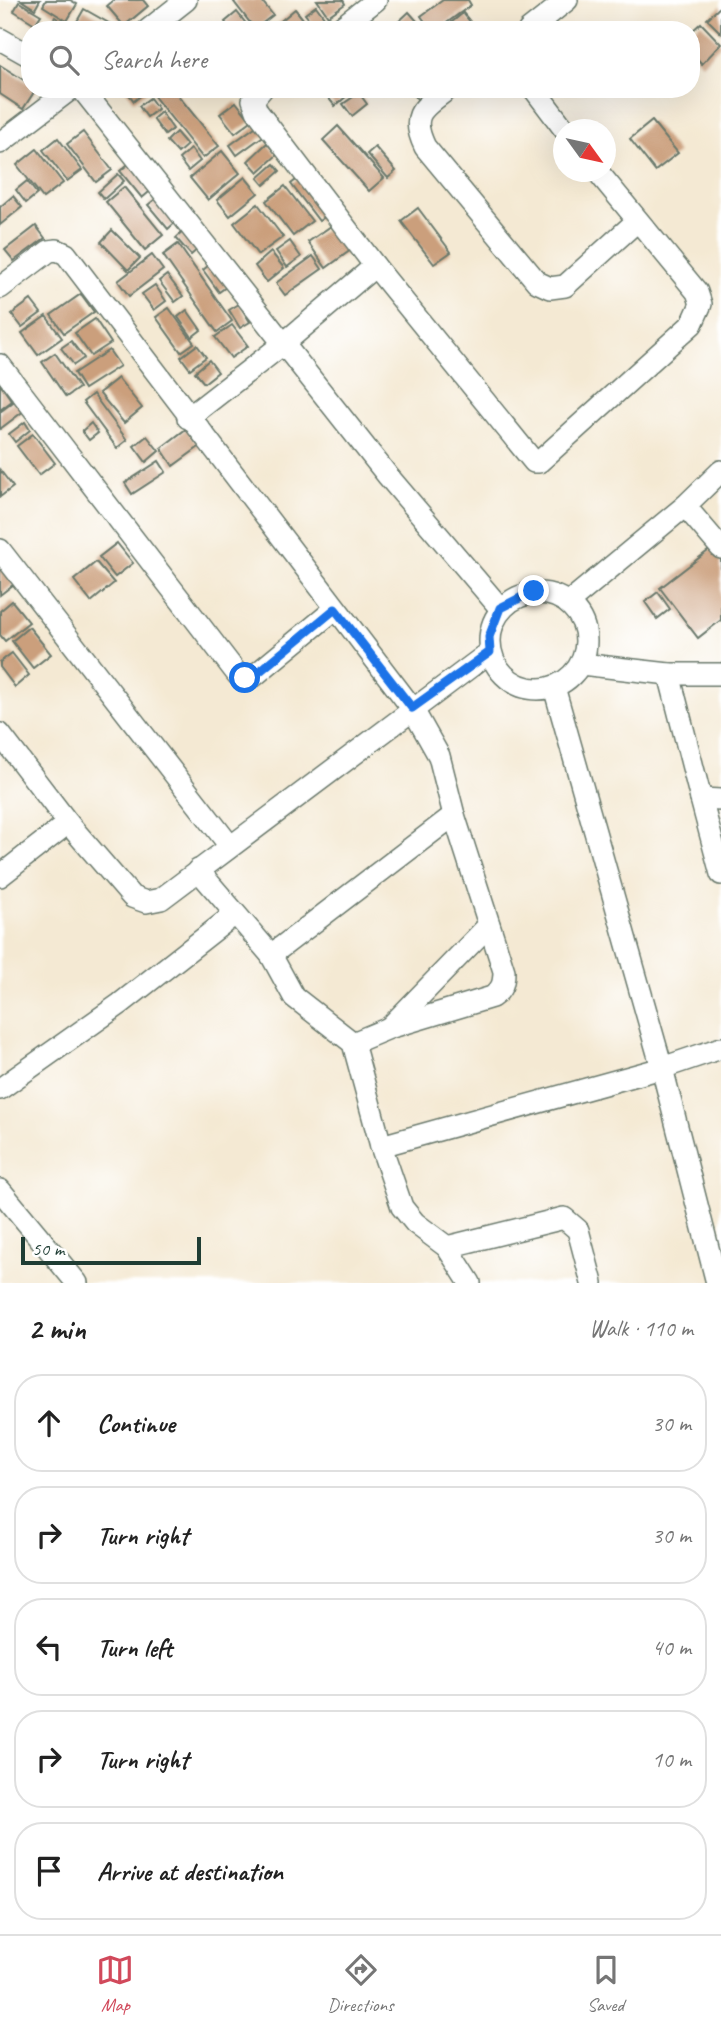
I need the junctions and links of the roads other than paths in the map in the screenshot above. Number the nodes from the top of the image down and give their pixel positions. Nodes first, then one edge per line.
1 (186, 0) edge
2 (376, 0) edge
3 (568, 0) edge
4 (159, 21) edge
5 (349, 21) edge
6 (541, 21) edge
7 (0, 39) edge
8 (21, 51) edge
9 (59, 98) edge
10 (89, 98) edge
11 (255, 98) edge
12 (437, 98) edge
13 (541, 98) edge
14 (557, 119) edge
15 (0, 143) edge
16 (606, 182) edge
17 (637, 221) junction
18 (375, 266) junction
19 (0, 288) edge
20 (283, 344) junction
21 (0, 365) edge
22 (188, 418) junction
23 (721, 471) edge
24 (685, 506) junction
25 (721, 548) edge
26 (0, 551) edge
27 (569, 602) junction
28 (500, 608) junction
29 (335, 609) junction
30 (490, 652) junction
31 (581, 664) junction
32 (669, 674) junction
33 (721, 674) edge
34 (554, 687) junction
35 (412, 708) junction
36 (1, 738) edge
37 (711, 799) edge
38 (454, 815) junction
39 (68, 823) junction
40 (230, 846) junction
41 (198, 870) junction
42 (721, 874) edge
43 (0, 876) edge
44 (235, 914) junction
45 (489, 925) junction
46 (271, 955) junction
47 (388, 1028) junction
48 (353, 1043) junction
49 (721, 1048) edge
50 (663, 1068) junction
51 (0, 1089) edge
52 (381, 1146) junction
53 (0, 1190) edge
54 (447, 1247) junction
55 (77, 1283) edge
56 (470, 1283) edge
57 (592, 1283) edge
58 (717, 1283) edge

1 - 4 street
2 - 5 street
3 - 6 street
7 - 8 street
9 - 15 street
10 - 20 street
11 - 18 street
12 - 17 street
13 - 14 street
16 - 17 street
17 - 18 street
18 - 20 street
19 - 22 street
20 - 22 street
20 - 28 street
21 - 29 street
22 - 29 street
23 - 24 street
24 - 25 street
24 - 27 street
26 - 40 street
27 - 28 street
27 - 31 street
28 - 30 street
29 - 35 street
30 - 34 street
30 - 35 street
31 - 32 street
31 - 34 street
32 - 33 street
32 - 37 street
34 - 50 street
35 - 38 street
35 - 40 street
36 - 39 street
37 - 42 street
38 - 45 street
38 - 46 street
39 - 41 street
39 - 43 street
40 - 41 street
41 - 44 street
44 - 46 street
44 - 51 street
45 - 47 street
45 - 47 street
46 - 48 street
47 - 48 street
48 - 52 street
49 - 50 street
50 - 52 street
50 - 58 street
52 - 54 street
53 - 55 street
54 - 56 street
54 - 57 street

